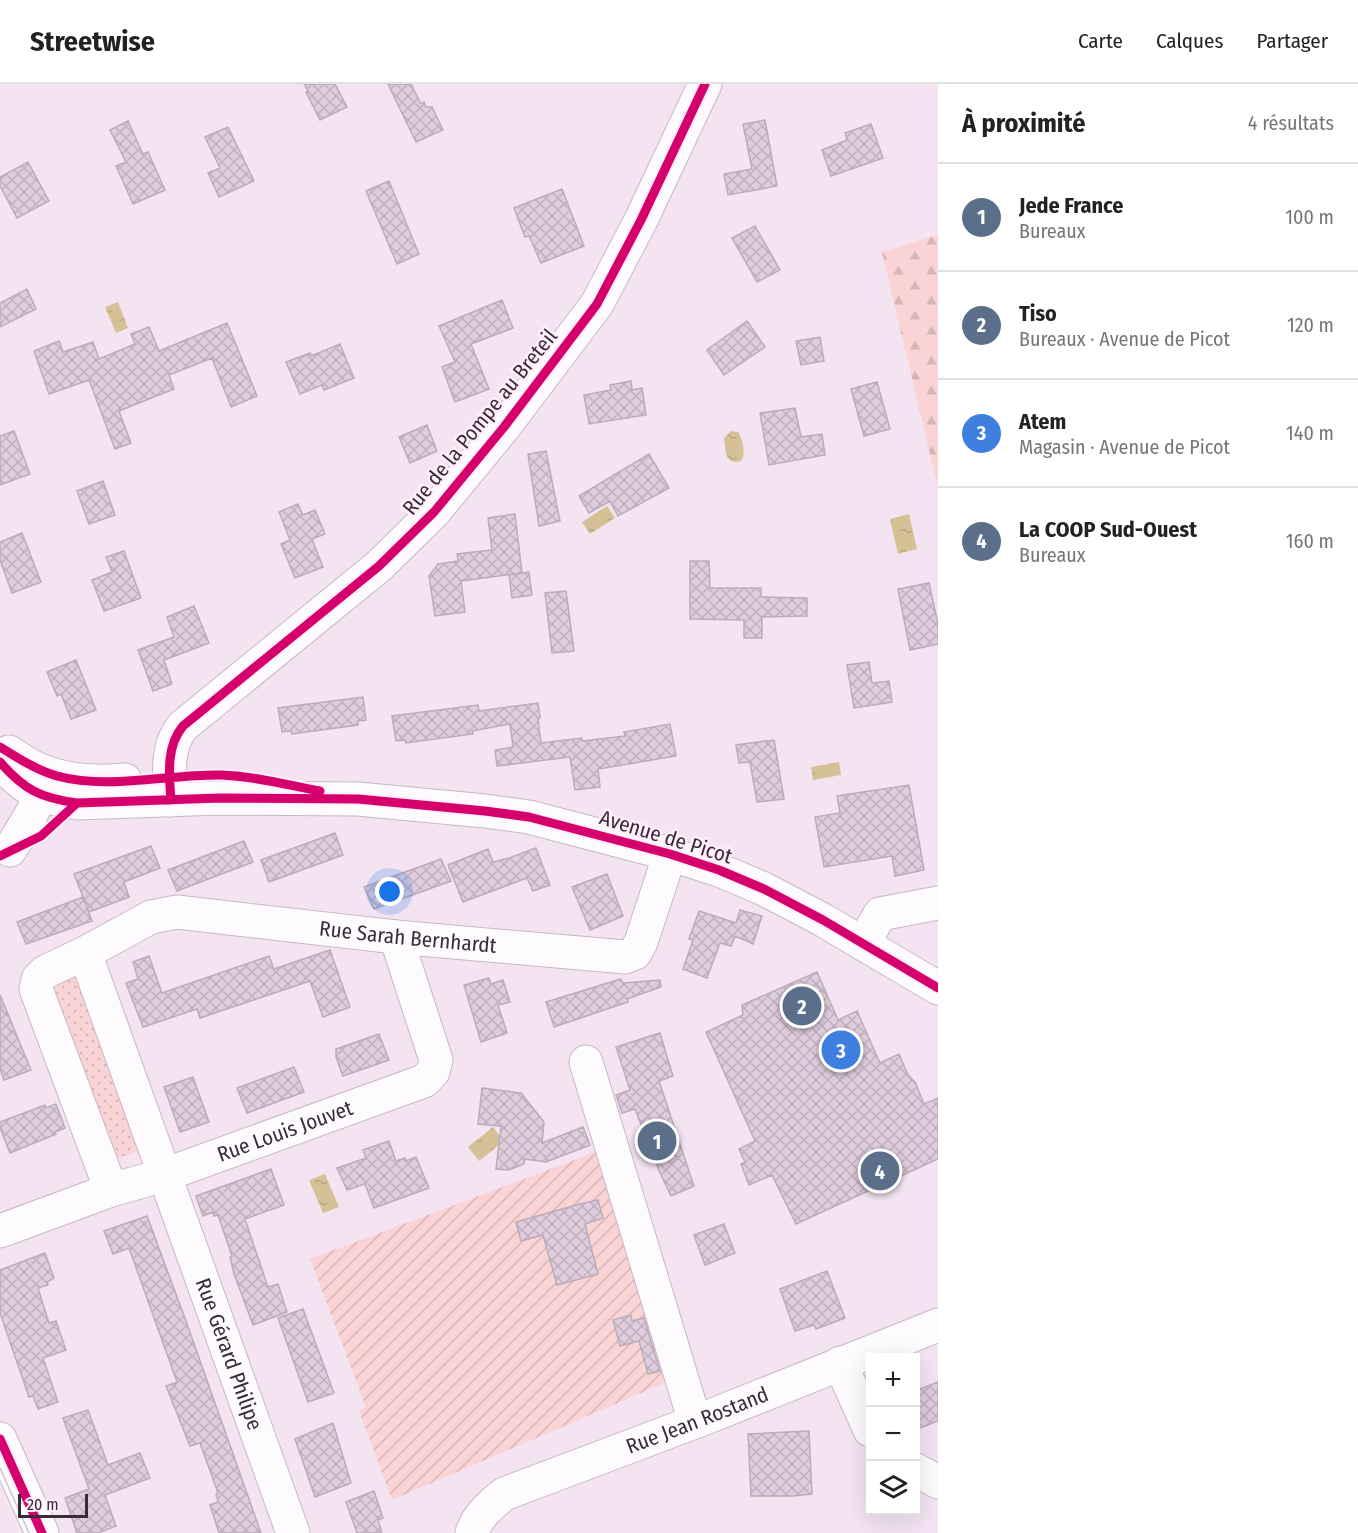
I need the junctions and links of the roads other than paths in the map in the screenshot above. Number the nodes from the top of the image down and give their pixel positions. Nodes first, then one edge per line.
1 (705, 84) edge
2 (0, 747) edge
3 (0, 762) edge
4 (170, 789) junction
5 (82, 792) junction
6 (40, 795) junction
7 (5, 853) edge
8 (670, 854) junction
9 (938, 903) edge
10 (396, 937) junction
11 (863, 944) junction
12 (85, 953) junction
13 (938, 988) edge
14 (586, 1062) dead end
15 (164, 1175) junction
16 (111, 1190) junction
17 (0, 1232) edge
18 (938, 1325) edge
19 (840, 1363) junction
20 (866, 1421) edge
21 (695, 1422) junction
22 (0, 1439) edge
23 (920, 1473) edge
24 (938, 1482) edge
25 (42, 1533) edge
26 (293, 1533) edge
27 (472, 1533) edge

1 - 4 street, Rue de la Pompe au Breteil
2 - 5 street, Avenue de Picot
3 - 6 street
4 - 5 street, Avenue de Picot
4 - 8 street, Avenue de Picot
5 - 6 street
5 - 7 street
6 - 7 street
8 - 10 street, Rue Sarah Bernhardt
8 - 11 street, Avenue de Picot
9 - 11 street
10 - 12 street, Rue Sarah Bernhardt
10 - 15 street, Rue Louis Jouvet
11 - 13 street, Avenue de Picot
12 - 15 street
12 - 16 street, Rue Sarah Bernhardt
14 - 21 street
15 - 16 street, Rue Louis Jouvet
15 - 26 street, Rue Gérard Philipe
16 - 17 street, Rue Louis Jouvet
18 - 19 street, Rue Jean Rostand
19 - 20 street
19 - 21 street, Rue Jean Rostand
21 - 27 street, Rue Jean Rostand
22 - 25 street
23 - 24 street

